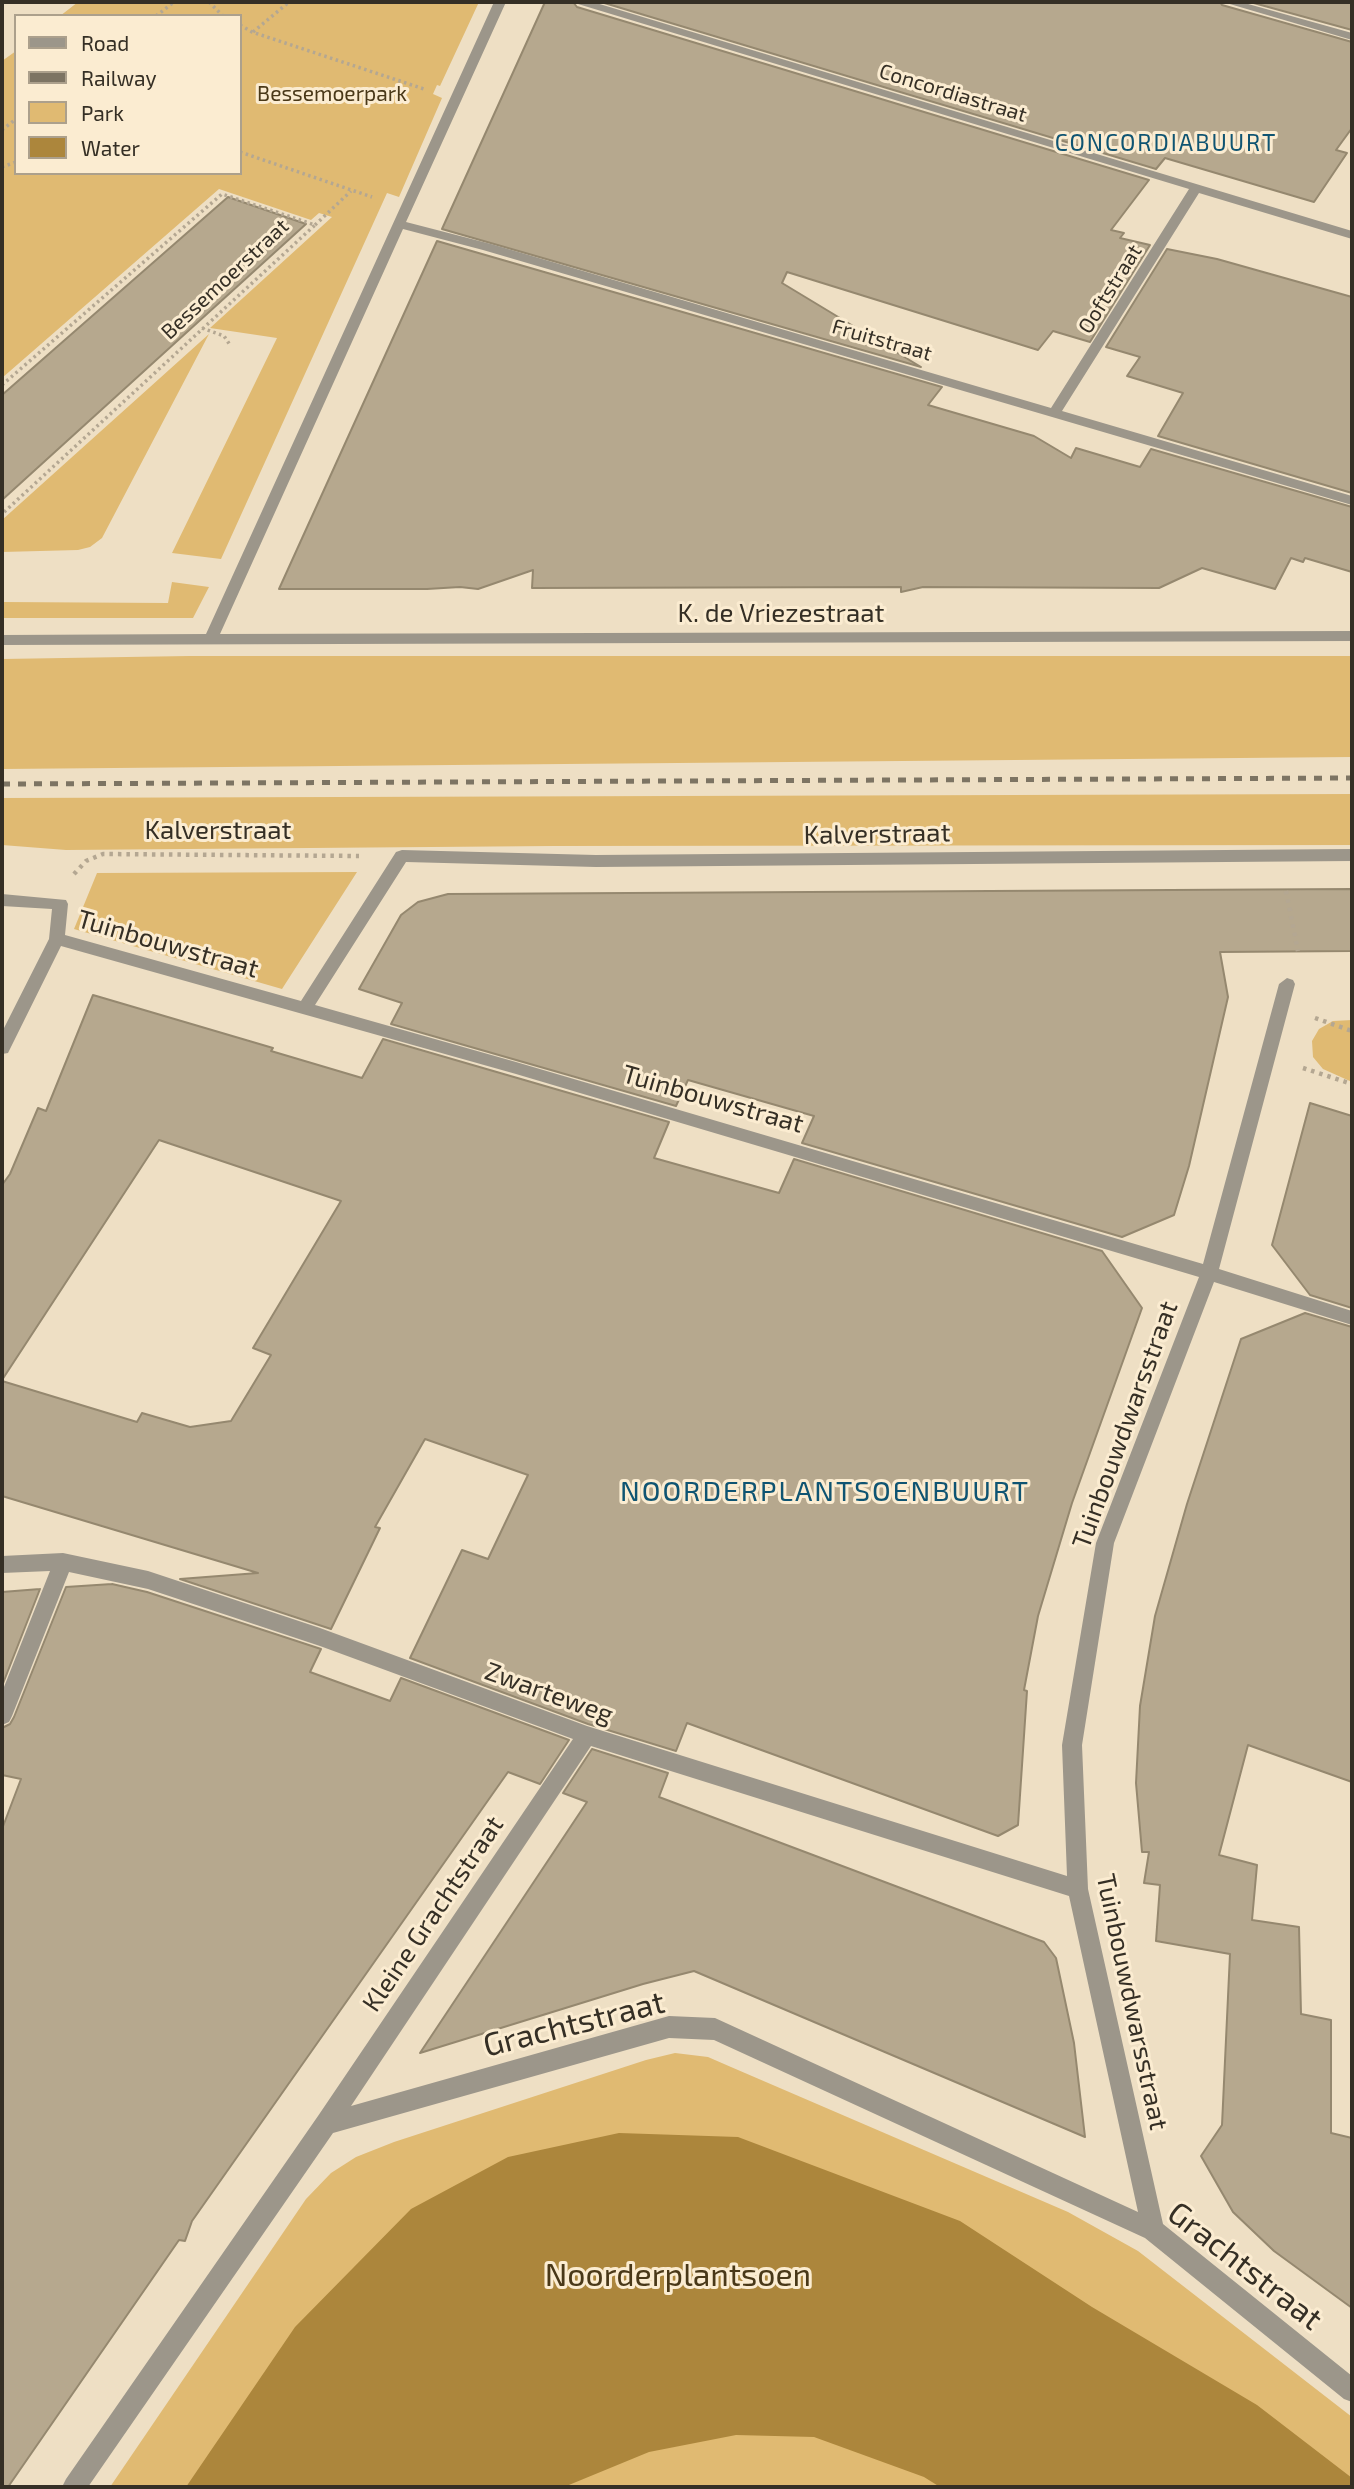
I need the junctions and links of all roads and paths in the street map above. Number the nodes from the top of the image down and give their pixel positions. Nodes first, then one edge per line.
1 (174, 2) edge
2 (289, 2) edge
3 (500, 2) edge
4 (582, 2) edge
5 (1229, 2) edge
6 (159, 14) edge
7 (242, 26) edge
8 (252, 32) junction
9 (1352, 37) edge
10 (456, 99) junction
11 (242, 153) edge
12 (1197, 187) junction
13 (351, 191) junction
14 (407, 207) junction
15 (399, 224) junction
16 (314, 225) junction
17 (1352, 234) edge
18 (202, 328) junction
19 (230, 345) dead end
20 (2, 385) edge
21 (1055, 412) junction
22 (1352, 501) edge
23 (2, 514) edge
24 (1352, 636) edge
25 (211, 639) junction
26 (2, 640) edge
27 (1280, 854) junction
28 (1352, 855) edge
29 (402, 856) junction
30 (2, 900) edge
31 (60, 904) junction
32 (57, 939) junction
33 (1287, 984) joint
34 (304, 1010) junction
35 (2, 1048) edge
36 (1268, 1057) junction
37 (1352, 1084) edge
38 (1209, 1273) junction
39 (1352, 1318) edge
40 (63, 1562) junction
41 (2, 1564) edge
42 (2, 1716) edge
43 (587, 1735) junction
44 (1078, 1889) junction
45 (326, 2124) junction
46 (1153, 2230) junction
47 (1352, 2391) edge
48 (75, 2487) edge

1 - 6 path
2 - 8 path
3 - 10 street
4 - 12 street, Concordiastraat
5 - 9 street
7 - 8 path
8 - 10 path
10 - 14 street
11 - 13 path
12 - 17 street, Concordiastraat
12 - 21 street, Ooftstraat
13 - 14 path
13 - 16 path
14 - 15 street
15 - 21 street, Fruitstraat
15 - 25 street
16 - 18 path, Bessemoerstraat
16 - 20 path, Bessemoerstraat
18 - 19 path
18 - 23 path, Bessemoerstraat
21 - 22 street, Fruitstraat
24 - 25 street, K. de Vriezestraat
25 - 26 street, K. de Vriezestraat
27 - 28 street, Kalverstraat
27 - 29 street, Kalverstraat
27 - 33 path
29 - 31 path, Kalverstraat
29 - 34 street
30 - 31 street, Tuinbouwstraat
31 - 32 street
32 - 34 street, Tuinbouwstraat
32 - 35 street
33 - 36 street, Tuinbouwdwarsstraat
34 - 38 street, Tuinbouwstraat
36 - 37 path
36 - 38 street, Tuinbouwdwarsstraat
38 - 39 street, Tuinbouwstraat
38 - 44 street, Tuinbouwdwarsstraat
40 - 41 street, Zwarteweg
40 - 42 street
40 - 43 street, Zwarteweg
43 - 44 street, Zwarteweg
43 - 45 street, Kleine Grachtstraat
44 - 46 street, Tuinbouwdwarsstraat
45 - 46 street, Grachtstraat
45 - 48 street
46 - 47 street, Grachtstraat

